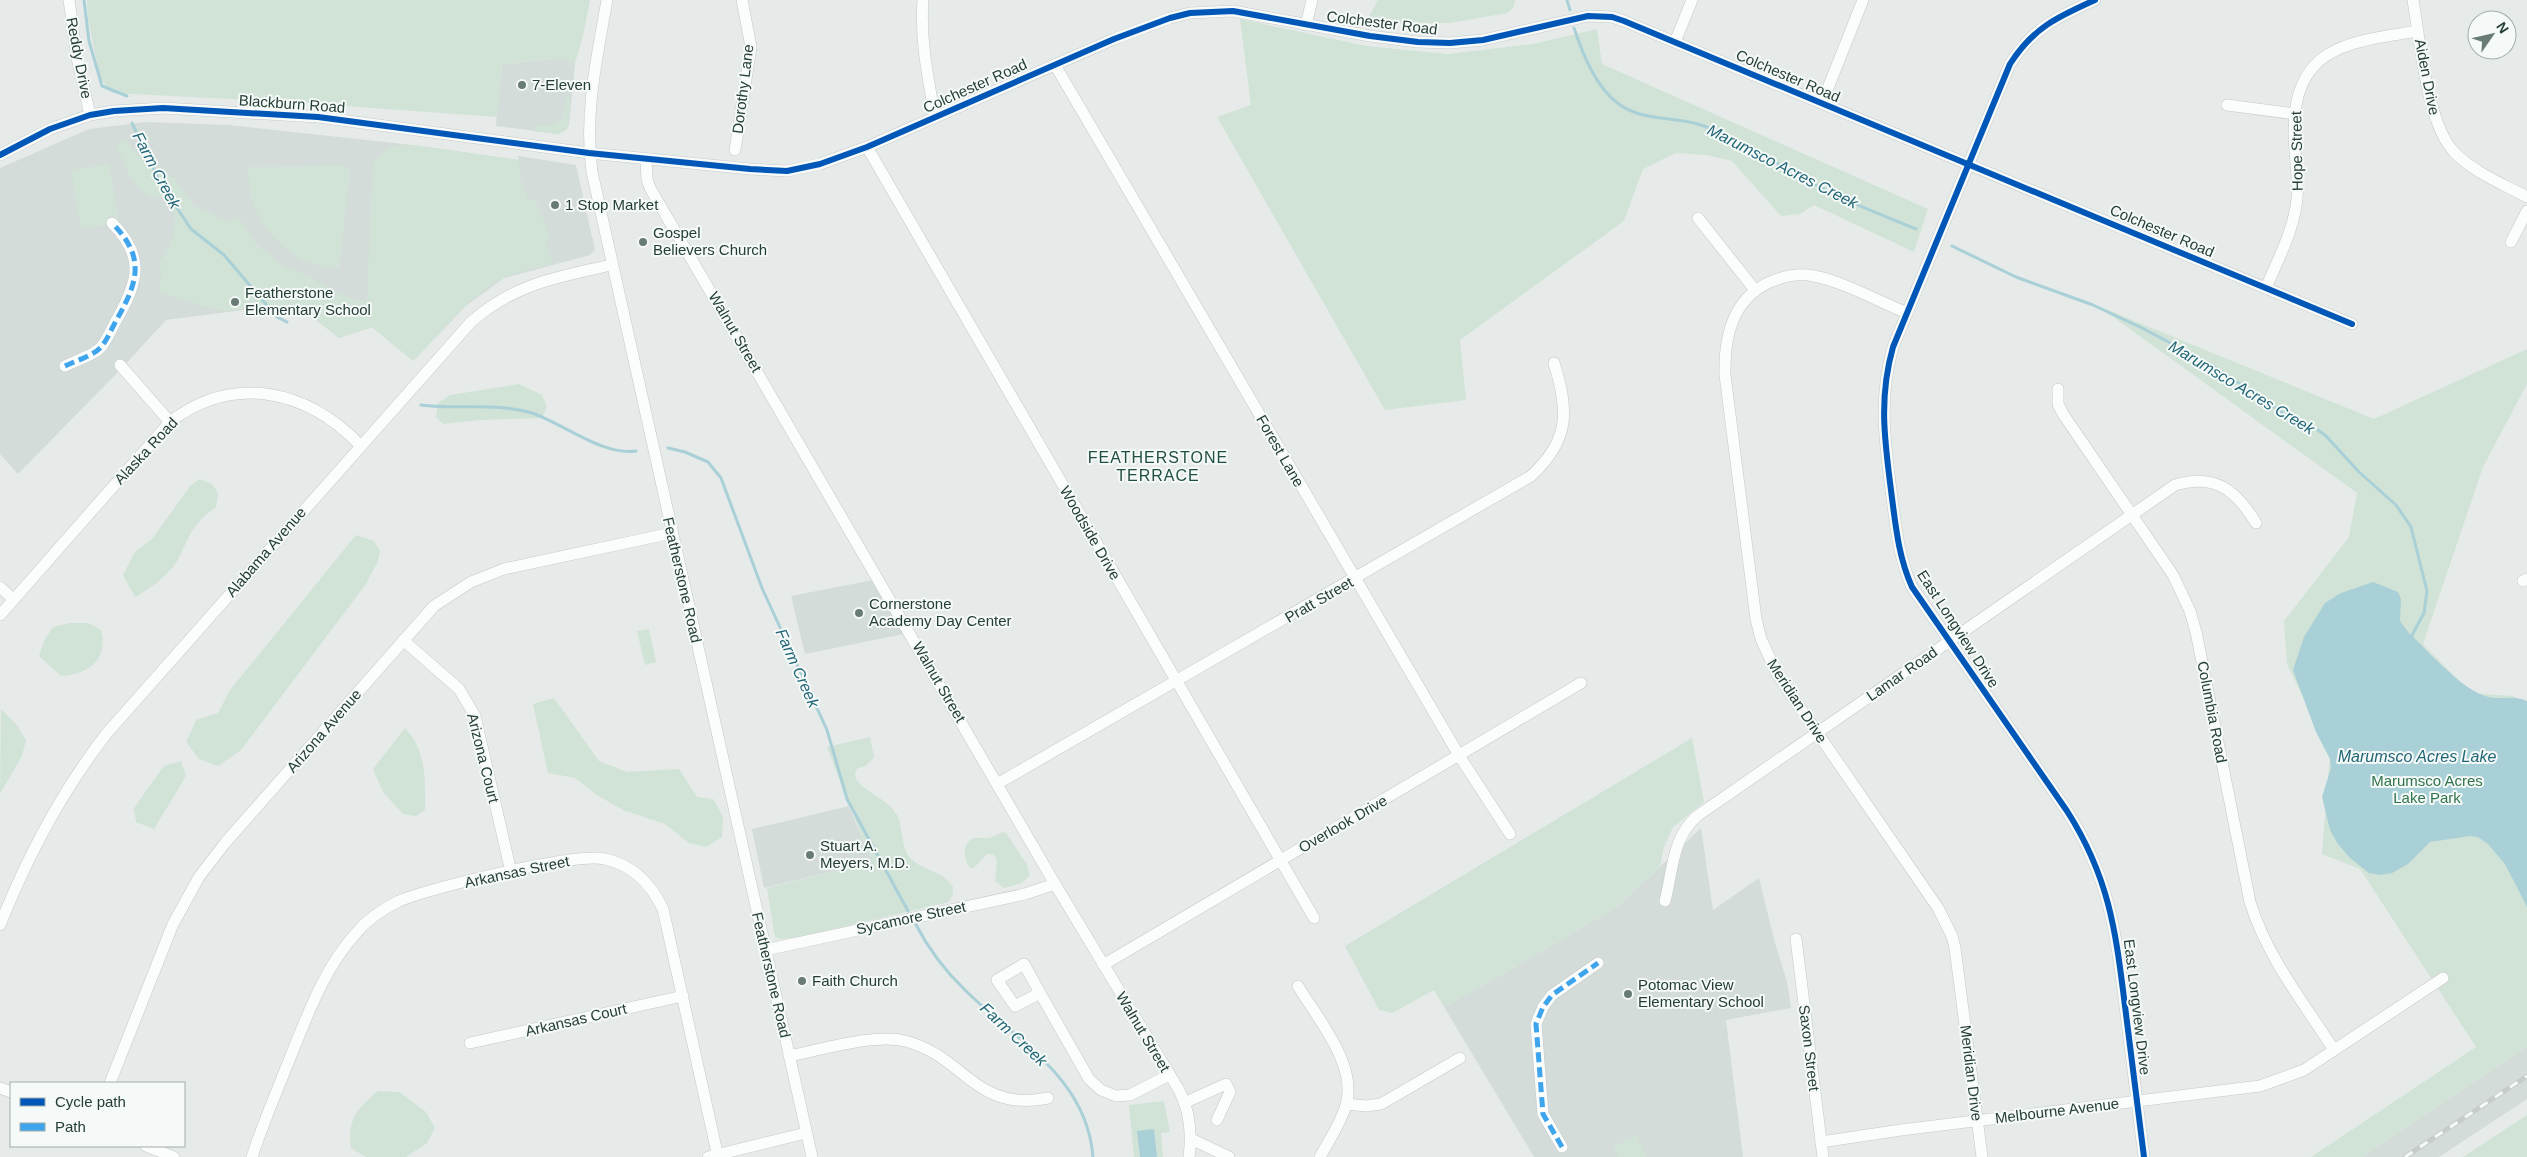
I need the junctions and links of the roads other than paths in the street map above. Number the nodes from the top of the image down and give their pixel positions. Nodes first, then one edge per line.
1 (69, 0) edge
2 (607, 0) edge
3 (742, 0) edge
4 (923, 0) edge
5 (1312, 0) edge
6 (1692, 0) edge
7 (1863, 0) edge
8 (2094, 0) edge
9 (2413, 0) edge
10 (1306, 25) junction
11 (2418, 31) junction
12 (1675, 42) junction
13 (1055, 65) junction
14 (1822, 103) junction
15 (2227, 105) dead end
16 (2295, 114) junction
17 (90, 115) junction
18 (936, 117) junction
19 (867, 147) junction
20 (735, 150) dead end
21 (589, 153) junction
22 (0, 155) edge
23 (646, 159) junction
24 (1968, 164) junction
25 (2527, 197) edge
26 (2527, 211) edge
27 (1698, 218) dead end
28 (112, 223) dead end
29 (2511, 242) dead end
30 (611, 265) junction
31 (2266, 288) junction
32 (1755, 290) junction
33 (1907, 313) junction
34 (2352, 324) dead end
35 (1554, 364) dead end
36 (120, 365) dead end
37 (65, 366) dead end
38 (2058, 389) dead end
39 (170, 422) junction
40 (360, 445) junction
41 (2133, 514) junction
42 (2256, 524) dead end
43 (672, 533) junction
44 (1355, 579) junction
45 (0, 587) edge
46 (13, 599) junction
47 (0, 615) edge
48 (403, 640) junction
49 (1949, 641) junction
50 (1177, 682) junction
51 (1581, 683) dead end
52 (1817, 733) junction
53 (1460, 757) junction
54 (998, 784) junction
55 (1510, 834) dead end
56 (1281, 860) junction
57 (511, 872) junction
58 (1055, 884) junction
59 (1665, 901) dead end
60 (1314, 918) dead end
61 (0, 925) edge
62 (1796, 939) dead end
63 (765, 950) junction
64 (1598, 963) dead end
65 (1103, 965) junction
66 (2443, 978) dead end
67 (1298, 986) dead end
68 (1040, 993) dead end
69 (683, 996) junction
70 (470, 1043) dead end
71 (2334, 1050) junction
72 (789, 1056) junction
73 (1460, 1058) dead end
74 (1169, 1075) junction
75 (110, 1082) edge
76 (1048, 1098) dead end
77 (2136, 1101) junction
78 (1184, 1103) junction
79 (1346, 1104) junction
80 (1217, 1120) dead end
81 (1977, 1120) junction
82 (806, 1133) junction
83 (1191, 1139) junction
84 (1821, 1142) junction
85 (149, 1147) edge
86 (1562, 1147) dead end
87 (715, 1156) edge
88 (174, 1157) edge
89 (252, 1157) edge
90 (812, 1157) edge
91 (1189, 1157) edge
92 (1230, 1157) edge
93 (1320, 1157) edge
94 (1823, 1157) edge
95 (1982, 1157) edge
96 (2144, 1157) edge

1 - 17 street, Reddy Drive
2 - 21 street, Featherstone Road
3 - 20 street, Dorothy Lane
4 - 18 street
5 - 10 street
6 - 12 street
7 - 14 street
8 - 24 street, East Longview Drive
9 - 11 street, Aiden Drive
10 - 12 street, Colchester Road
10 - 13 street, Colchester Road
11 - 16 street, Hope Street
11 - 25 street, Aiden Drive
12 - 14 street, Colchester Road
13 - 18 street, Colchester Road
13 - 44 street, Forest Lane
14 - 24 street, Colchester Road
15 - 16 street
16 - 31 street, Hope Street
17 - 21 street, Blackburn Road
17 - 22 street, Blackburn Road
18 - 19 street, Colchester Road
19 - 23 street, Colchester Road
19 - 50 street, Woodside Drive
21 - 23 street, Colchester Road
21 - 30 street, Featherstone Road
23 - 54 street, Walnut Street
24 - 31 street, Colchester Road
24 - 33 street, East Longview Drive
26 - 29 street
27 - 32 street
28 - 37 street
30 - 40 street, Alabama Avenue
30 - 43 street, Featherstone Road
31 - 34 street, Colchester Road
32 - 33 street, Meridian Drive
32 - 52 street, Meridian Drive
33 - 49 street, East Longview Drive
35 - 44 street, Pratt Street
36 - 39 street
38 - 41 street, Columbia Road
39 - 40 street, Alaska Road
39 - 46 street, Alaska Road
40 - 61 street, Alabama Avenue
41 - 42 street, Lamar Road
41 - 49 street, Lamar Road
41 - 71 street, Columbia Road
43 - 48 street, Arizona Avenue
43 - 63 street, Featherstone Road
44 - 50 street, Pratt Street
44 - 53 street, Forest Lane
45 - 46 street
46 - 47 street, Alaska Road
48 - 57 street, Arizona Court
48 - 75 street, Arizona Avenue
49 - 52 street, Lamar Road
49 - 77 street, East Longview Drive
50 - 54 street, Pratt Street
50 - 56 street, Woodside Drive
51 - 53 street, Overlook Drive
52 - 59 street, Lamar Road
52 - 81 street, Meridian Drive
53 - 55 street, Forest Lane
53 - 56 street, Overlook Drive
54 - 58 street, Walnut Street
56 - 60 street, Woodside Drive
56 - 65 street, Overlook Drive
57 - 69 street, Arkansas Street
57 - 89 street, Arkansas Street
58 - 63 street, Sycamore Street
58 - 65 street, Walnut Street
62 - 84 street, Saxon Street
63 - 72 street, Featherstone Road
64 - 86 street
65 - 74 street, Walnut Street
66 - 71 street, Melbourne Avenue
67 - 79 street
68 - 74 street
69 - 70 street, Arkansas Court
69 - 87 street, Arkansas Street
71 - 77 street, Melbourne Avenue
72 - 76 street
72 - 82 street, Featherstone Road
73 - 79 street
74 - 78 street, Walnut Street
77 - 81 street, Melbourne Avenue
77 - 96 street, East Longview Drive
78 - 80 street
78 - 83 street, Walnut Street
79 - 93 street
81 - 84 street, Melbourne Avenue
81 - 95 street, Meridian Drive
82 - 87 street
82 - 90 street, Featherstone Road
83 - 91 street, Walnut Street
83 - 92 street
84 - 94 street, Saxon Street
85 - 88 street

